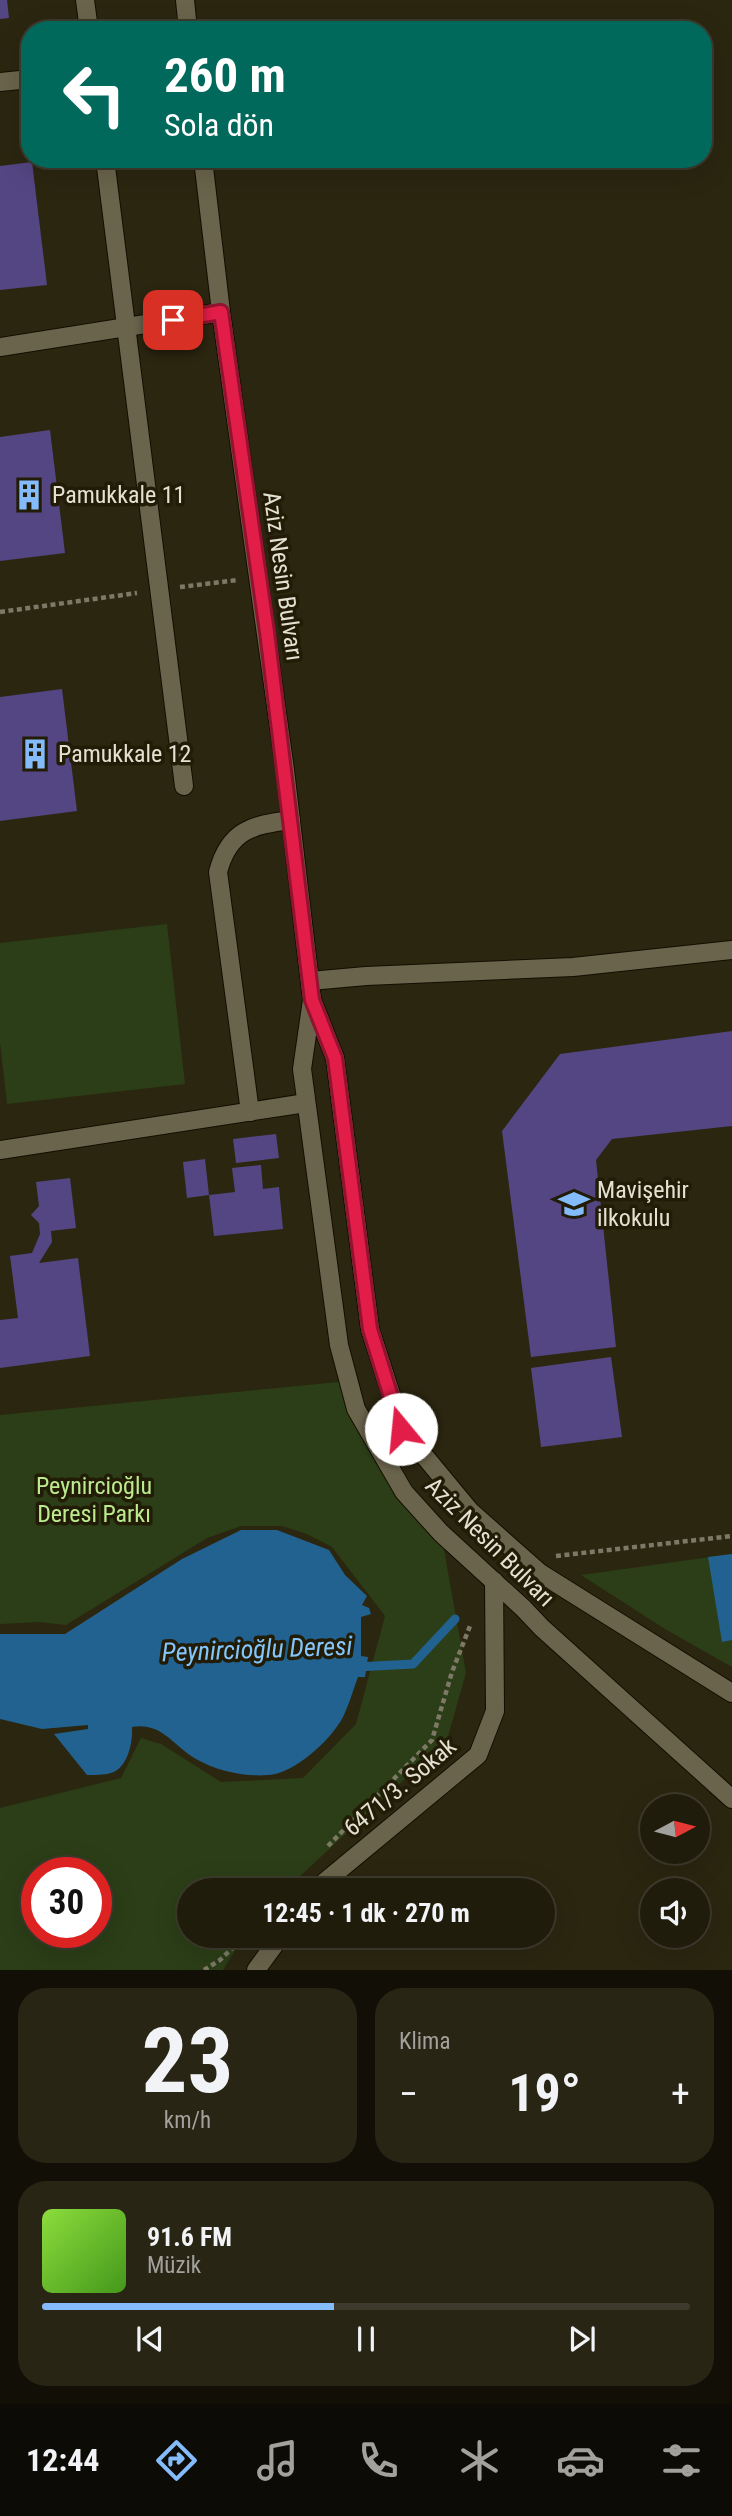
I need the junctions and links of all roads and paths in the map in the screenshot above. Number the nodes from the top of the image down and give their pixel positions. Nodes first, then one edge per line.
1 (85, 0) edge
2 (185, 0) edge
3 (88, 21) edge
4 (187, 21) edge
5 (21, 80) edge
6 (0, 82) edge
7 (106, 168) edge
8 (204, 168) edge
9 (221, 312) junction
10 (126, 327) junction
11 (0, 347) edge
12 (259, 577) junction
13 (159, 590) junction
14 (0, 612) edge
15 (184, 786) dead end
16 (291, 820) junction
17 (732, 950) edge
18 (310, 981) junction
19 (312, 1000) junction
20 (306, 1103) junction
21 (250, 1112) junction
22 (0, 1150) edge
23 (732, 1536) edge
24 (532, 1566) junction
25 (494, 1581) junction
26 (494, 1604) junction
27 (732, 1693) edge
28 (732, 1799) edge
29 (322, 1852) dead end
30 (329, 1878) edge
31 (232, 1948) edge
32 (272, 1948) edge
33 (204, 1970) edge
34 (256, 1970) edge

1 - 3 street
2 - 4 street
5 - 6 street
7 - 10 street
8 - 9 street, Aziz Nesin Bulvarı
9 - 10 street
9 - 12 street, Aziz Nesin Bulvarı
10 - 11 street
10 - 13 street
12 - 13 path
12 - 16 street, Aziz Nesin Bulvarı
13 - 14 path
13 - 15 street
16 - 18 street, Aziz Nesin Bulvarı
16 - 21 street
17 - 18 street
18 - 19 street, Aziz Nesin Bulvarı
19 - 20 street, Aziz Nesin Bulvarı
19 - 24 street, Aziz Nesin Bulvarı
20 - 21 street
20 - 25 street, Aziz Nesin Bulvarı
21 - 22 street
23 - 24 path
24 - 27 street, Aziz Nesin Bulvarı
25 - 26 street, 6471/3. Sokak
25 - 28 street, Aziz Nesin Bulvarı
26 - 29 path
26 - 30 street, 6471/3. Sokak
31 - 33 path
32 - 34 street

